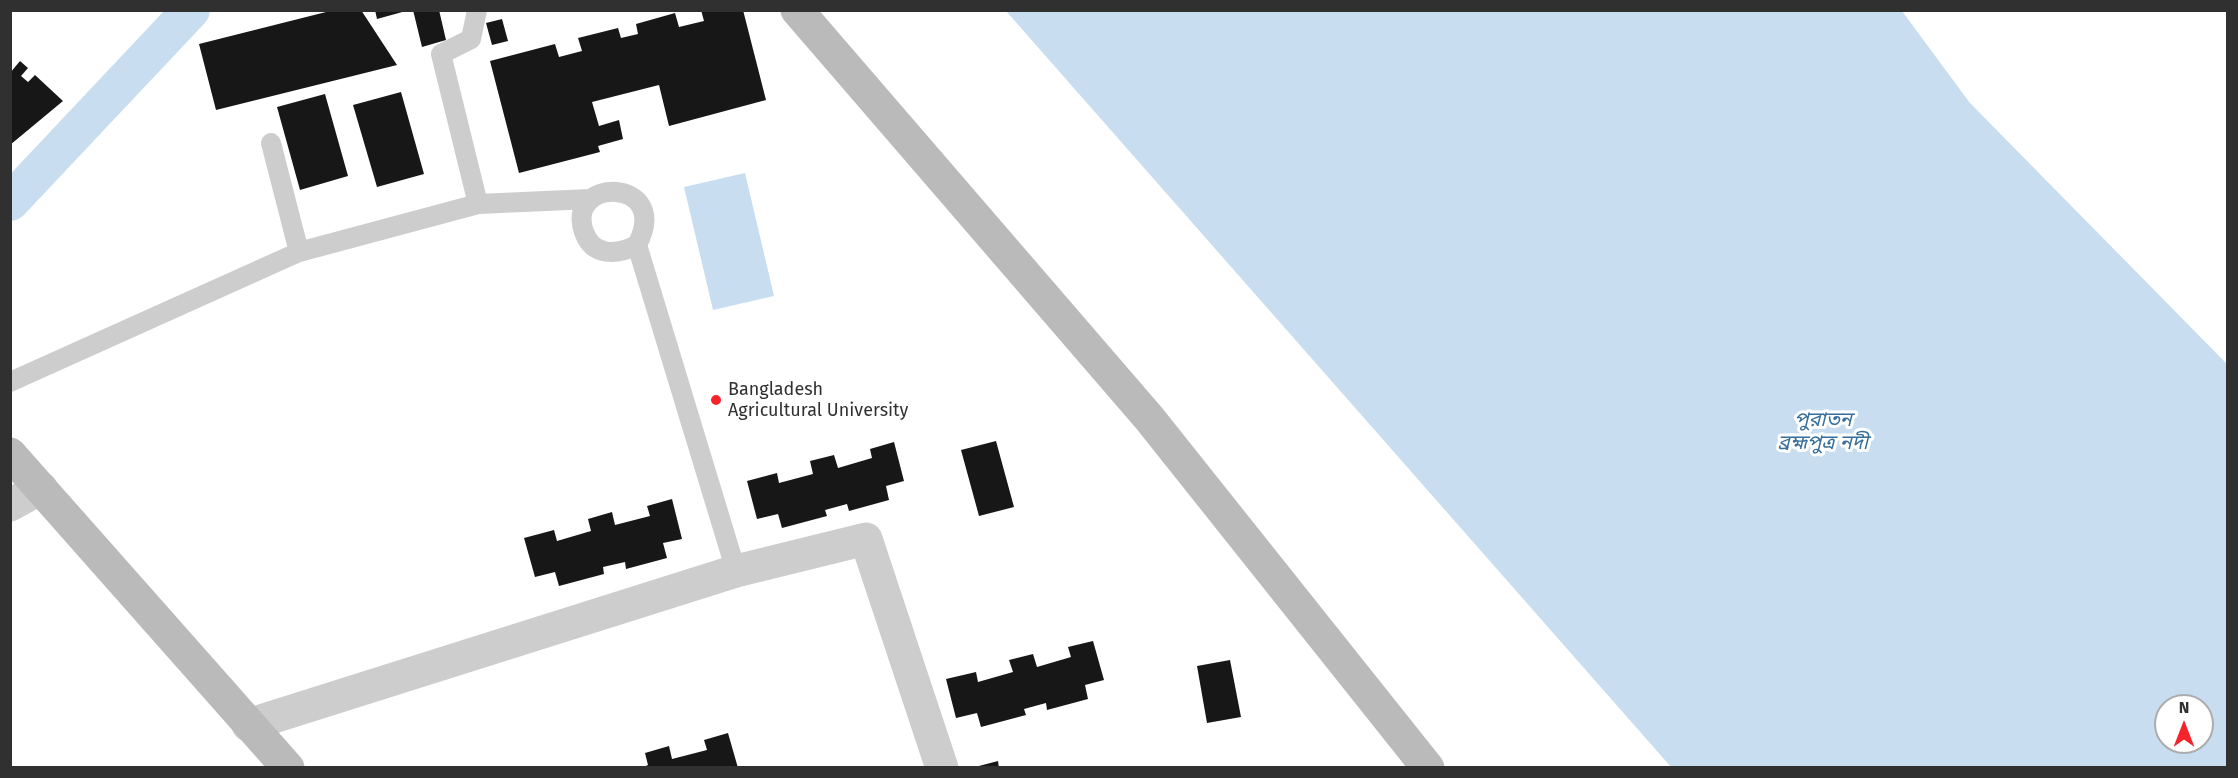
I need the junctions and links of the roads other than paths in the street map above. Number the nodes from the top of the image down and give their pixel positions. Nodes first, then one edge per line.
1 (477, 10) edge
2 (797, 10) edge
3 (271, 143) dead end
4 (590, 200) junction
5 (478, 204) junction
6 (637, 245) junction
7 (299, 252) junction
8 (10, 382) edge
9 (10, 454) edge
10 (41, 488) junction
11 (10, 505) edge
12 (736, 571) junction
13 (248, 724) junction
14 (288, 768) edge
15 (942, 768) edge
16 (1428, 768) edge

1 - 5 lane
2 - 16 street
3 - 7 lane
4 - 5 lane
4 - 6 lane
4 - 6 lane
5 - 7 lane
6 - 12 lane
7 - 8 lane
9 - 10 street
10 - 11 street
10 - 13 street
12 - 13 street
12 - 15 street
13 - 14 street

